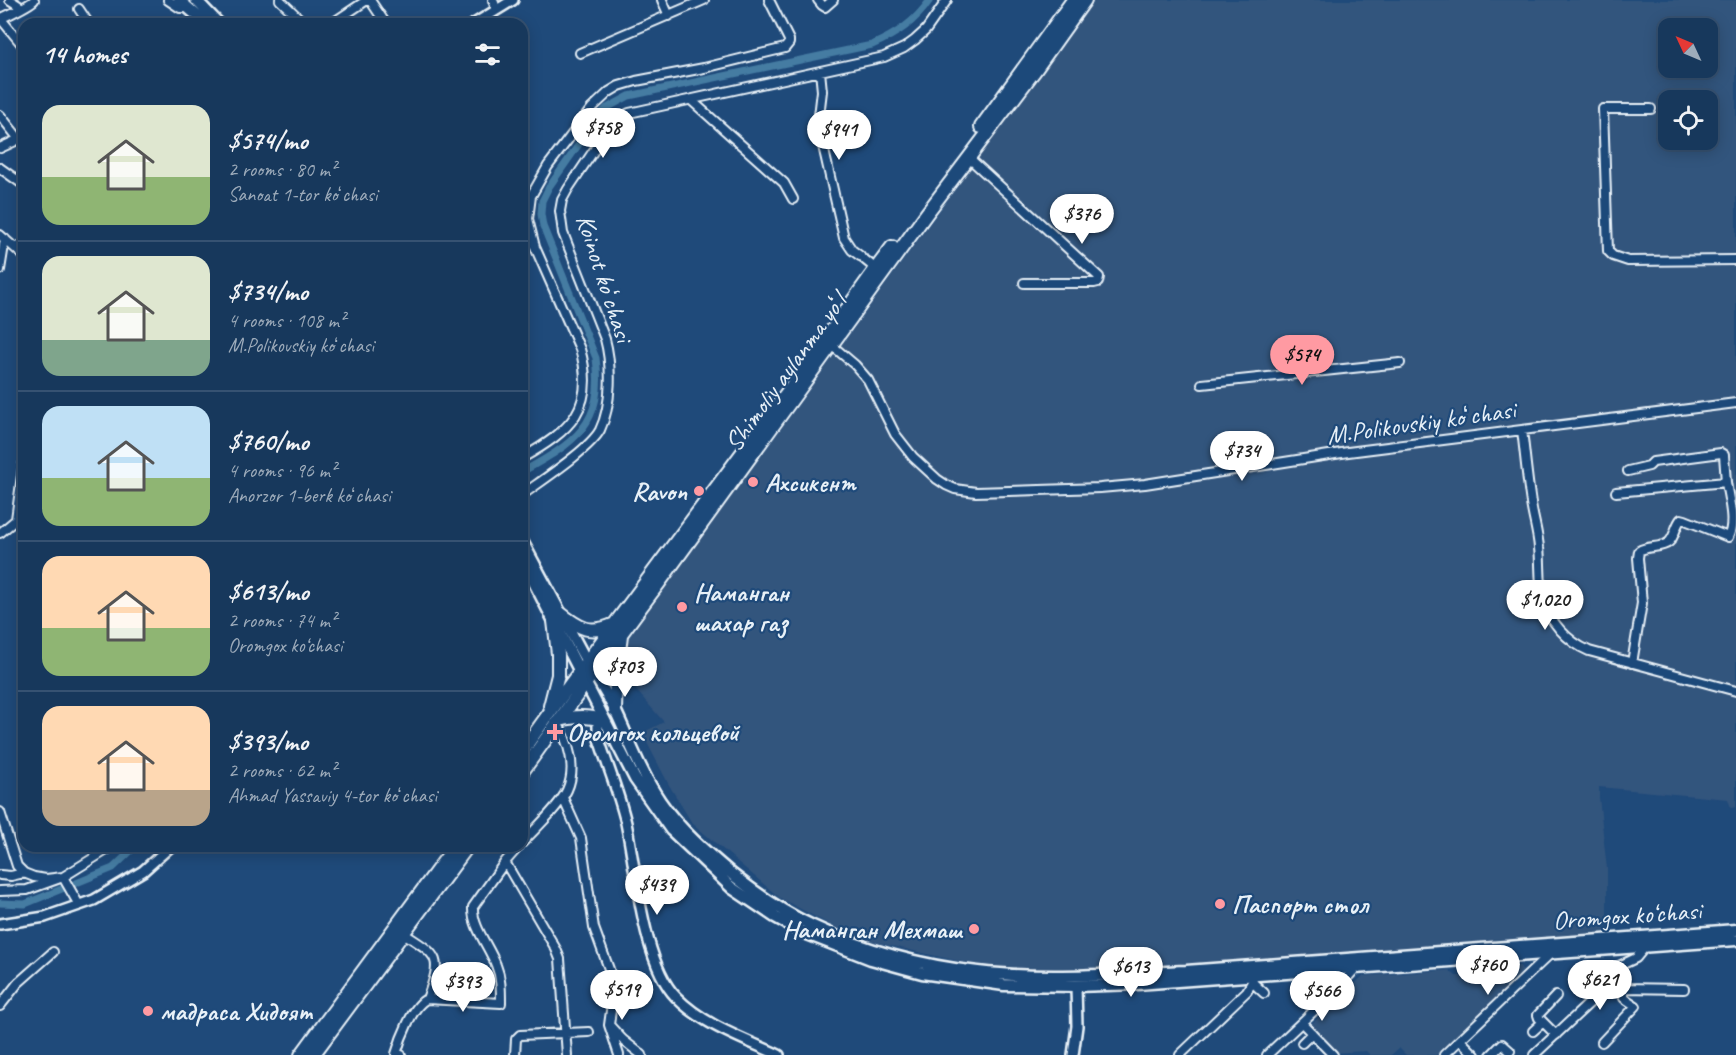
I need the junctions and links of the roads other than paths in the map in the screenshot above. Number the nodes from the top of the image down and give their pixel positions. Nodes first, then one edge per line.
1 (10, 0) edge
2 (34, 0) edge
3 (168, 0) edge
4 (179, 0) edge
5 (280, 0) edge
6 (368, 0) edge
7 (513, 0) edge
8 (662, 0) edge
9 (704, 0) edge
10 (769, 0) edge
11 (818, 0) edge
12 (833, 0) edge
13 (947, 0) edge
14 (1073, 0) edge
15 (1085, 0) edge
16 (192, 4) edge
17 (494, 5) edge
18 (21, 7) junction
19 (79, 9) dead end
20 (669, 16) junction
21 (85, 18) edge
22 (202, 18) edge
23 (211, 18) edge
24 (299, 18) edge
25 (340, 18) edge
26 (382, 18) edge
27 (480, 18) edge
28 (1, 19) edge
29 (18, 40) edge
30 (580, 53) dead end
31 (1028, 70) junction
32 (820, 71) junction
33 (691, 100) junction
34 (1651, 109) dead end
35 (0, 115) edge
36 (18, 134) edge
37 (18, 140) edge
38 (0, 148) edge
39 (968, 157) junction
40 (0, 168) edge
41 (18, 182) edge
42 (793, 199) dead end
43 (528, 208) edge
44 (528, 208) edge
45 (2, 237) edge
46 (18, 247) edge
47 (15, 248) junction
48 (18, 251) edge
49 (1736, 260) edge
50 (876, 268) junction
51 (0, 270) edge
52 (1024, 283) dead end
53 (828, 343) junction
54 (1400, 363) dead end
55 (1202, 384) dead end
56 (1736, 403) edge
57 (1522, 430) junction
58 (528, 454) edge
59 (1628, 471) dead end
60 (1726, 482) junction
61 (528, 490) edge
62 (1616, 492) dead end
63 (18, 504) edge
64 (16, 519) joint
65 (0, 533) edge
66 (528, 555) edge
67 (528, 569) edge
68 (557, 617) junction
69 (619, 628) junction
70 (1632, 663) junction
71 (583, 666) junction
72 (594, 672) junction
73 (585, 684) junction
74 (1736, 691) edge
75 (615, 711) junction
76 (555, 719) junction
77 (603, 720) junction
78 (528, 745) edge
79 (628, 754) junction
80 (528, 762) edge
81 (563, 798) junction
82 (0, 812) edge
83 (528, 837) edge
84 (104, 852) edge
85 (164, 852) edge
86 (452, 852) edge
87 (463, 852) edge
88 (514, 852) edge
89 (505, 862) junction
90 (24, 873) junction
91 (0, 875) edge
92 (63, 878) junction
93 (430, 889) junction
94 (0, 891) edge
95 (77, 901) junction
96 (0, 924) edge
97 (1736, 930) edge
98 (403, 933) junction
99 (1736, 940) edge
100 (1645, 947) junction
101 (1569, 948) junction
102 (53, 952) dead end
103 (1549, 955) junction
104 (1358, 962) junction
105 (1619, 966) junction
106 (1254, 974) junction
107 (1076, 986) junction
108 (1623, 988) junction
109 (1684, 989) dead end
110 (1263, 993) dead end
111 (1556, 996) dead end
112 (427, 999) junction
113 (0, 1006) edge
114 (1543, 1022) junction
115 (1302, 1023) junction
116 (609, 1025) junction
117 (1533, 1031) dead end
118 (589, 1032) dead end
119 (566, 1033) junction
120 (1312, 1033) junction
121 (1556, 1035) junction
122 (1460, 1040) junction
123 (1602, 1042) dead end
124 (1302, 1043) dead end
125 (314, 1048) edge
126 (1510, 1051) dead end
127 (301, 1055) edge
128 (394, 1055) edge
129 (401, 1055) edge
130 (515, 1055) edge
131 (567, 1055) edge
132 (619, 1055) edge
133 (642, 1055) edge
134 (779, 1055) edge
135 (1073, 1055) edge
136 (1179, 1055) edge
137 (1267, 1055) edge
138 (1333, 1055) edge
139 (1444, 1055) edge
140 (1475, 1055) edge
141 (1491, 1055) edge
142 (1534, 1055) edge

1 - 18 street
2 - 18 street
3 - 16 street
4 - 16 main road
5 - 24 street
6 - 25 street
6 - 26 street
7 - 17 street
8 - 20 street
9 - 20 street
10 - 44 street
11 - 12 street
13 - 32 street, Koinot koʻchasi
14 - 31 main road, Shimoliy aylanma yoʻl
15 - 31 main road, Shimoliy aylanma yoʻl
16 - 22 main road
16 - 23 main road
17 - 27 street
18 - 28 street
19 - 21 street
20 - 30 street
28 - 29 street
31 - 39 main road, Shimoliy aylanma yoʻl
31 - 50 main road, Shimoliy aylanma yoʻl
32 - 33 street, Koinot koʻchasi
32 - 50 street
33 - 42 street
33 - 61 street, Koinot koʻchasi
34 - 49 street
35 - 36 street
37 - 38 street
39 - 52 street
39 - 53 main road, Shimoliy aylanma yoʻl
40 - 41 street
43 - 58 street
45 - 47 street
45 - 51 street
46 - 47 street
47 - 48 street
50 - 53 main road, Shimoliy aylanma yoʻl
53 - 57 street, M.Polikovskiy koʻchasi
53 - 69 main road, Shimoliy aylanma yoʻl
54 - 55 street
56 - 57 street, M.Polikovskiy koʻchasi
57 - 70 street
59 - 60 street
60 - 62 street
60 - 70 street
63 - 64 street
64 - 65 street
66 - 68 main road
67 - 68 main road
68 - 69 main road
68 - 71 main road
68 - 76 main road
69 - 71 main road, Shimoliy aylanma yoʻl
69 - 72 main road, Shimoliy aylanma yoʻl
69 - 75 main road
70 - 74 street
71 - 72 main road
71 - 73 main road
71 - 76 main road, Shimoliy aylanma yoʻl
72 - 73 main road, Shimoliy aylanma yoʻl
72 - 75 main road
73 - 76 main road, Shimoliy aylanma yoʻl
73 - 77 main road
75 - 79 main road
76 - 77 main road
76 - 78 main road, Shimoliy aylanma yoʻl
76 - 80 main road, Shimoliy aylanma yoʻl
76 - 81 street
77 - 79 main road
77 - 134 street
79 - 106 main road, Oromgox ko‘chasi
79 - 107 main road, Oromgox ko‘chasi
81 - 83 street
81 - 116 street
82 - 90 street
84 - 92 street
85 - 95 street
86 - 93 main road
87 - 93 main road
88 - 89 street
89 - 112 street
89 - 119 street
90 - 91 street
90 - 92 street
92 - 94 street
92 - 95 street
93 - 98 main road
93 - 125 main road
95 - 96 street
97 - 101 main road, Oromgox ko‘chasi
98 - 112 street
98 - 125 main road
99 - 100 main road, Oromgox ko‘chasi
100 - 101 main road, Oromgox ko‘chasi
100 - 105 street
101 - 103 main road, Oromgox ko‘chasi
101 - 104 main road, Oromgox ko‘chasi
102 - 113 street
103 - 104 main road, Oromgox ko‘chasi
103 - 122 street
104 - 106 main road, Oromgox ko‘chasi
104 - 115 street
105 - 108 street
105 - 121 street
106 - 107 main road, Oromgox ko‘chasi
106 - 110 street
106 - 136 street
107 - 135 street
108 - 109 street
108 - 123 street
111 - 114 street
112 - 128 street
114 - 117 street
114 - 121 street
115 - 120 street
115 - 137 street
116 - 132 street
116 - 133 street
118 - 119 street
119 - 130 street
119 - 131 street
120 - 124 street
120 - 138 street
121 - 142 street
122 - 139 street
122 - 140 street
125 - 127 main road
126 - 141 street
128 - 129 street

